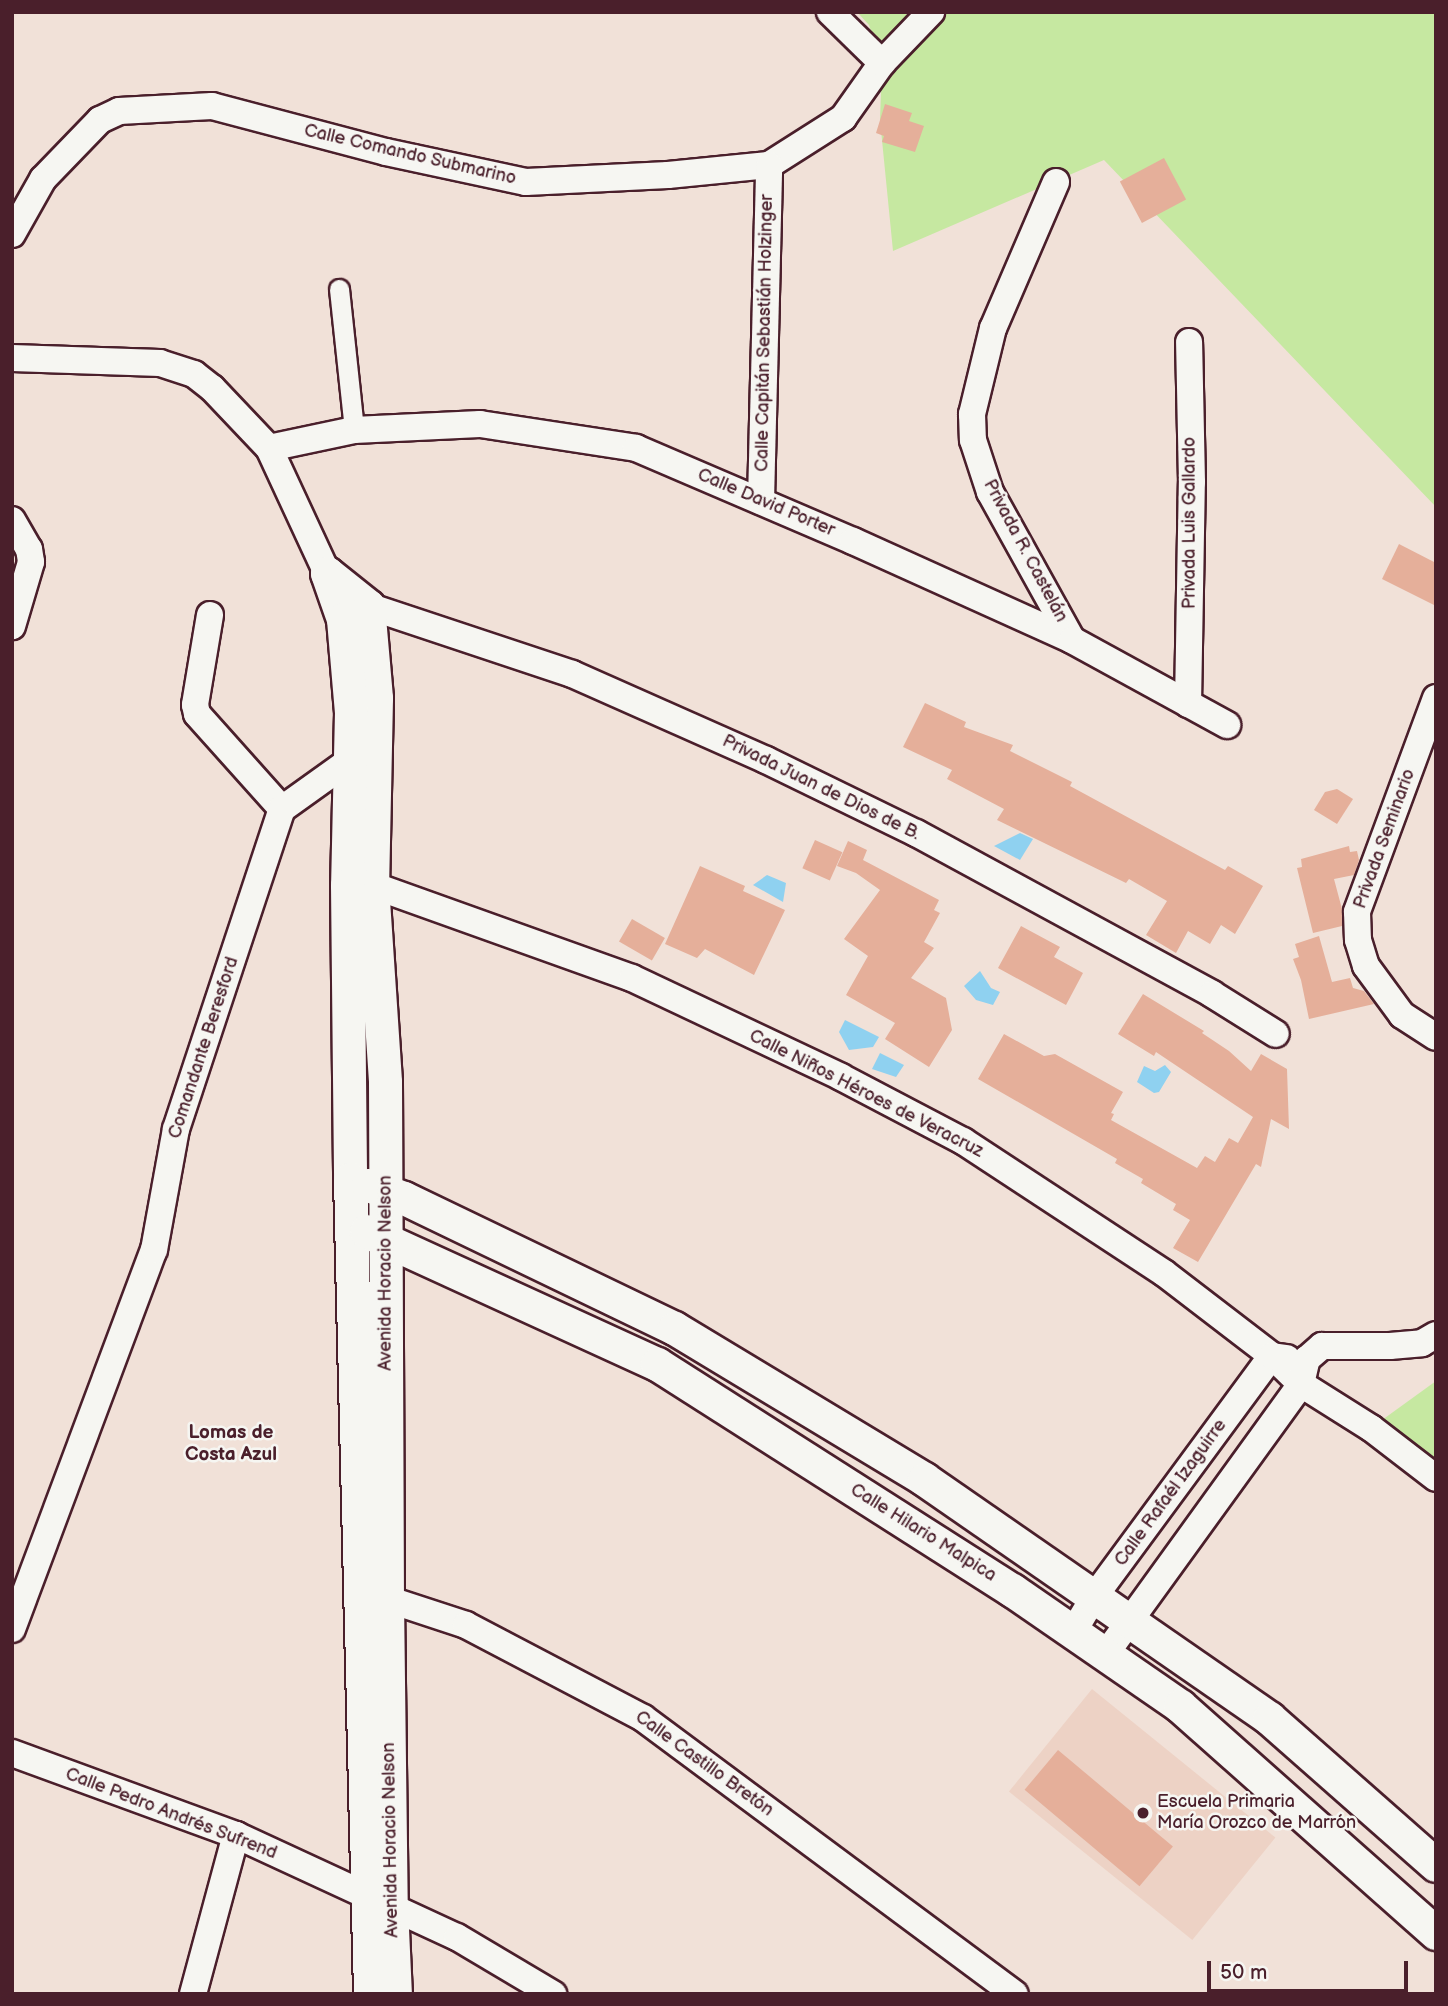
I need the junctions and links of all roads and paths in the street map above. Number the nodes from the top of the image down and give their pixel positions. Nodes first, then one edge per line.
1 (830, 12) edge
2 (931, 12) edge
3 (882, 63) junction
4 (769, 165) junction
5 (1056, 183) dead end
6 (12, 234) edge
7 (339, 289) dead end
8 (1189, 342) dead end
9 (12, 358) edge
10 (354, 430) junction
11 (270, 448) junction
12 (761, 501) junction
13 (12, 520) edge
14 (327, 573) joint
15 (355, 612) junction
16 (210, 615) dead end
17 (12, 626) edge
18 (1072, 640) junction
19 (1436, 698) edge
20 (1188, 704) junction
21 (1227, 725) dead end
22 (363, 760) junction
23 (282, 809) junction
24 (360, 885) junction
25 (1276, 1034) dead end
26 (1436, 1037) edge
27 (350, 1178) junction
28 (386, 1191) junction
29 (351, 1226) junction
30 (386, 1237) junction
31 (1436, 1335) edge
32 (1272, 1356) junction
33 (1304, 1372) junction
34 (1436, 1478) edge
35 (1094, 1597) junction
36 (374, 1598) junction
37 (1129, 1620) junction
38 (12, 1629) edge
39 (1073, 1632) junction
40 (1105, 1655) junction
41 (12, 1753) edge
42 (236, 1835) junction
43 (1436, 1865) edge
44 (379, 1902) junction
45 (1436, 1933) edge
46 (193, 1994) edge
47 (370, 1994) edge
48 (396, 1994) edge
49 (552, 1994) edge
50 (1014, 1994) edge

1 - 3 street
2 - 3 street, Calle Comando Submarino
3 - 4 street, Calle Comando Submarino
4 - 6 street, Calle Comando Submarino
4 - 12 street, Calle Capitán Sebastián Holzinger
5 - 18 street, Privada R. Castelán
7 - 10 street
8 - 20 street, Privada Luis Gallardo
9 - 11 street
10 - 11 street, Calle David Porter
10 - 12 street, Calle David Porter
11 - 14 street
12 - 18 street, Calle David Porter
13 - 17 street
14 - 15 street
15 - 22 street, Avenida Horacio Nelson
15 - 25 street, Privada Juan de Dios de B.
16 - 23 street
18 - 20 street, Calle David Porter
19 - 26 street, Privada Seminario
20 - 21 street, Calle David Porter
22 - 23 street
22 - 24 street, Avenida Horacio Nelson
23 - 38 street, Comandante Beresford
24 - 27 street, Avenida Horacio Nelson
24 - 28 street, Avenida Horacio Nelson
24 - 32 street, Calle Niños Héroes de Veracruz
27 - 28 street
27 - 29 street, Avenida Horacio Nelson
28 - 30 street, Avenida Horacio Nelson
28 - 35 street
29 - 30 street, Calle Hilario Malpica
29 - 36 street, Avenida Horacio Nelson
30 - 36 street, Avenida Horacio Nelson
30 - 39 street, Calle Hilario Malpica
31 - 33 street
32 - 33 street
32 - 35 street, Calle Rafaél Izaguirre
33 - 34 street
33 - 37 street
35 - 37 street
35 - 39 street, Calle Rafaél Izaguirre
36 - 44 street, Avenida Horacio Nelson
36 - 50 street, Calle Castillo Bretón
37 - 40 street
37 - 43 street
39 - 40 street, Calle Hilario Malpica
40 - 45 street, Calle Hilario Malpica
41 - 42 street, Calle Pedro Andrés Sufrend
42 - 44 street, Calle Pedro Andrés Sufrend
42 - 46 street
44 - 47 street, Avenida Horacio Nelson
44 - 48 street, Avenida Horacio Nelson
44 - 49 street, Calle Pedro Andrés Sufrend

